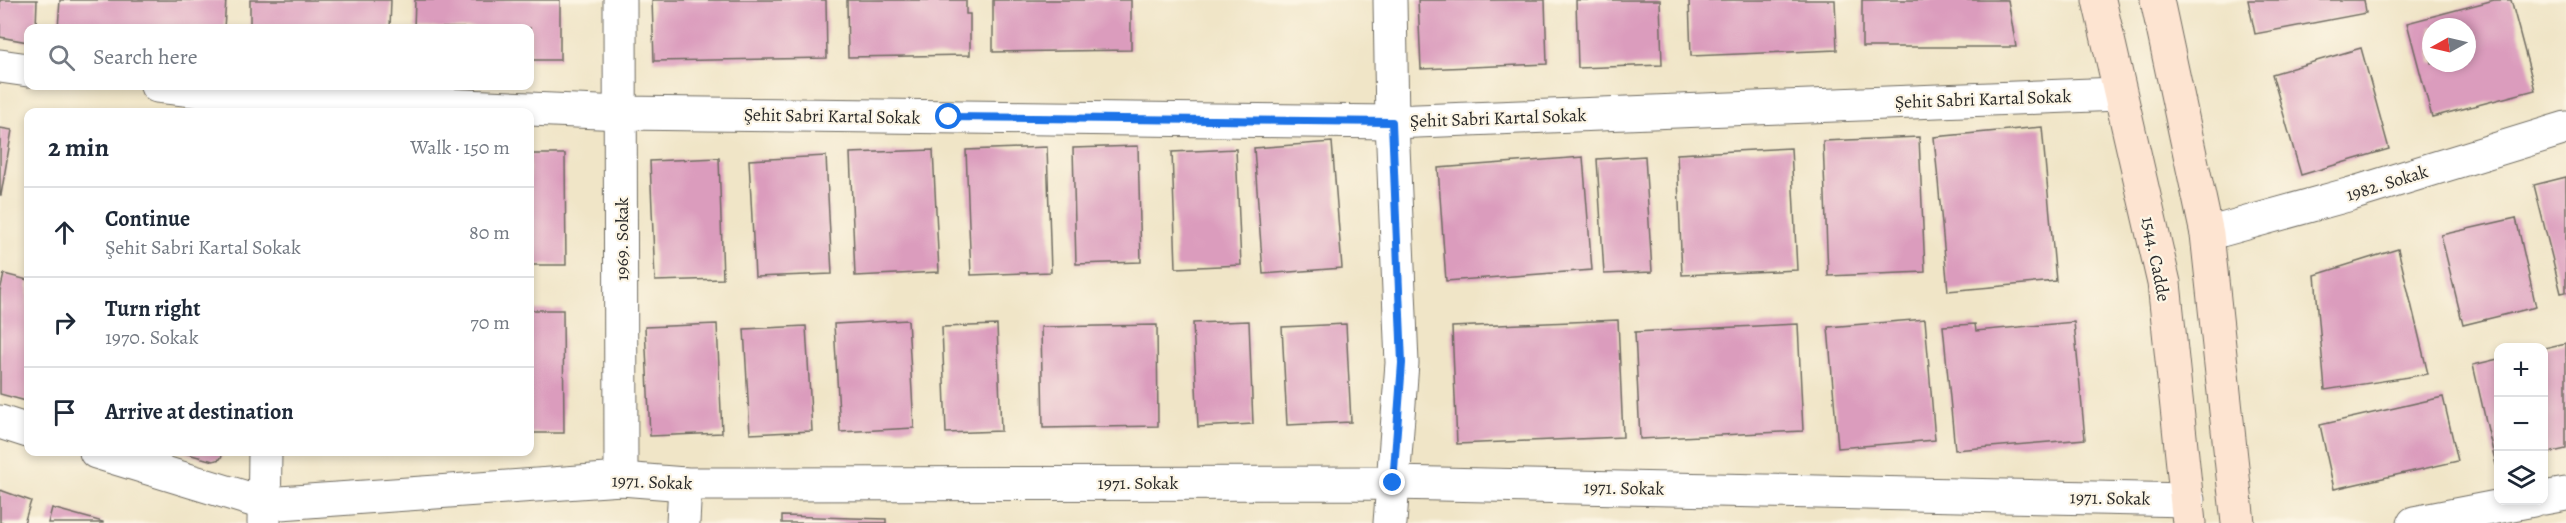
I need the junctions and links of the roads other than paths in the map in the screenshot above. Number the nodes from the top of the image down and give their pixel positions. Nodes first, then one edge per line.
1 (620, 0) edge
2 (1390, 0) edge
3 (2099, 0) edge
4 (2157, 0) edge
5 (0, 66) edge
6 (24, 69) edge
7 (178, 90) edge
8 (2119, 94) junction
9 (259, 105) edge
10 (380, 108) edge
11 (534, 112) edge
12 (622, 114) junction
13 (1392, 122) junction
14 (2566, 128) edge
15 (2207, 234) junction
16 (0, 422) edge
17 (24, 430) edge
18 (107, 456) edge
19 (265, 456) edge
20 (621, 479) junction
21 (1393, 483) junction
22 (685, 484) junction
23 (2566, 494) edge
24 (2548, 497) edge
25 (2511, 505) edge
26 (2189, 511) edge
27 (265, 514) edge
28 (683, 523) edge
29 (1390, 523) edge
30 (2238, 523) edge
31 (2414, 523) edge

1 - 12 street, 1969. Sokak
2 - 13 street
3 - 8 main road, 1544. Cadde
4 - 15 main road
5 - 6 street
7 - 9 street, Şehit Sabri Kartal Sokak
8 - 13 street, Şehit Sabri Kartal Sokak
8 - 26 main road, 1544. Cadde
9 - 10 street, Şehit Sabri Kartal Sokak
11 - 12 street, Şehit Sabri Kartal Sokak
12 - 13 street, Şehit Sabri Kartal Sokak
12 - 20 street, 1969. Sokak
13 - 21 street
14 - 15 street, 1982. Sokak
15 - 30 main road
16 - 17 street
18 - 27 street, 1971. Sokak
19 - 27 street
20 - 22 street, 1971. Sokak
20 - 27 street, 1971. Sokak
21 - 22 street, 1971. Sokak
21 - 26 street, 1971. Sokak
21 - 29 street
22 - 28 street
23 - 24 street
25 - 31 street

